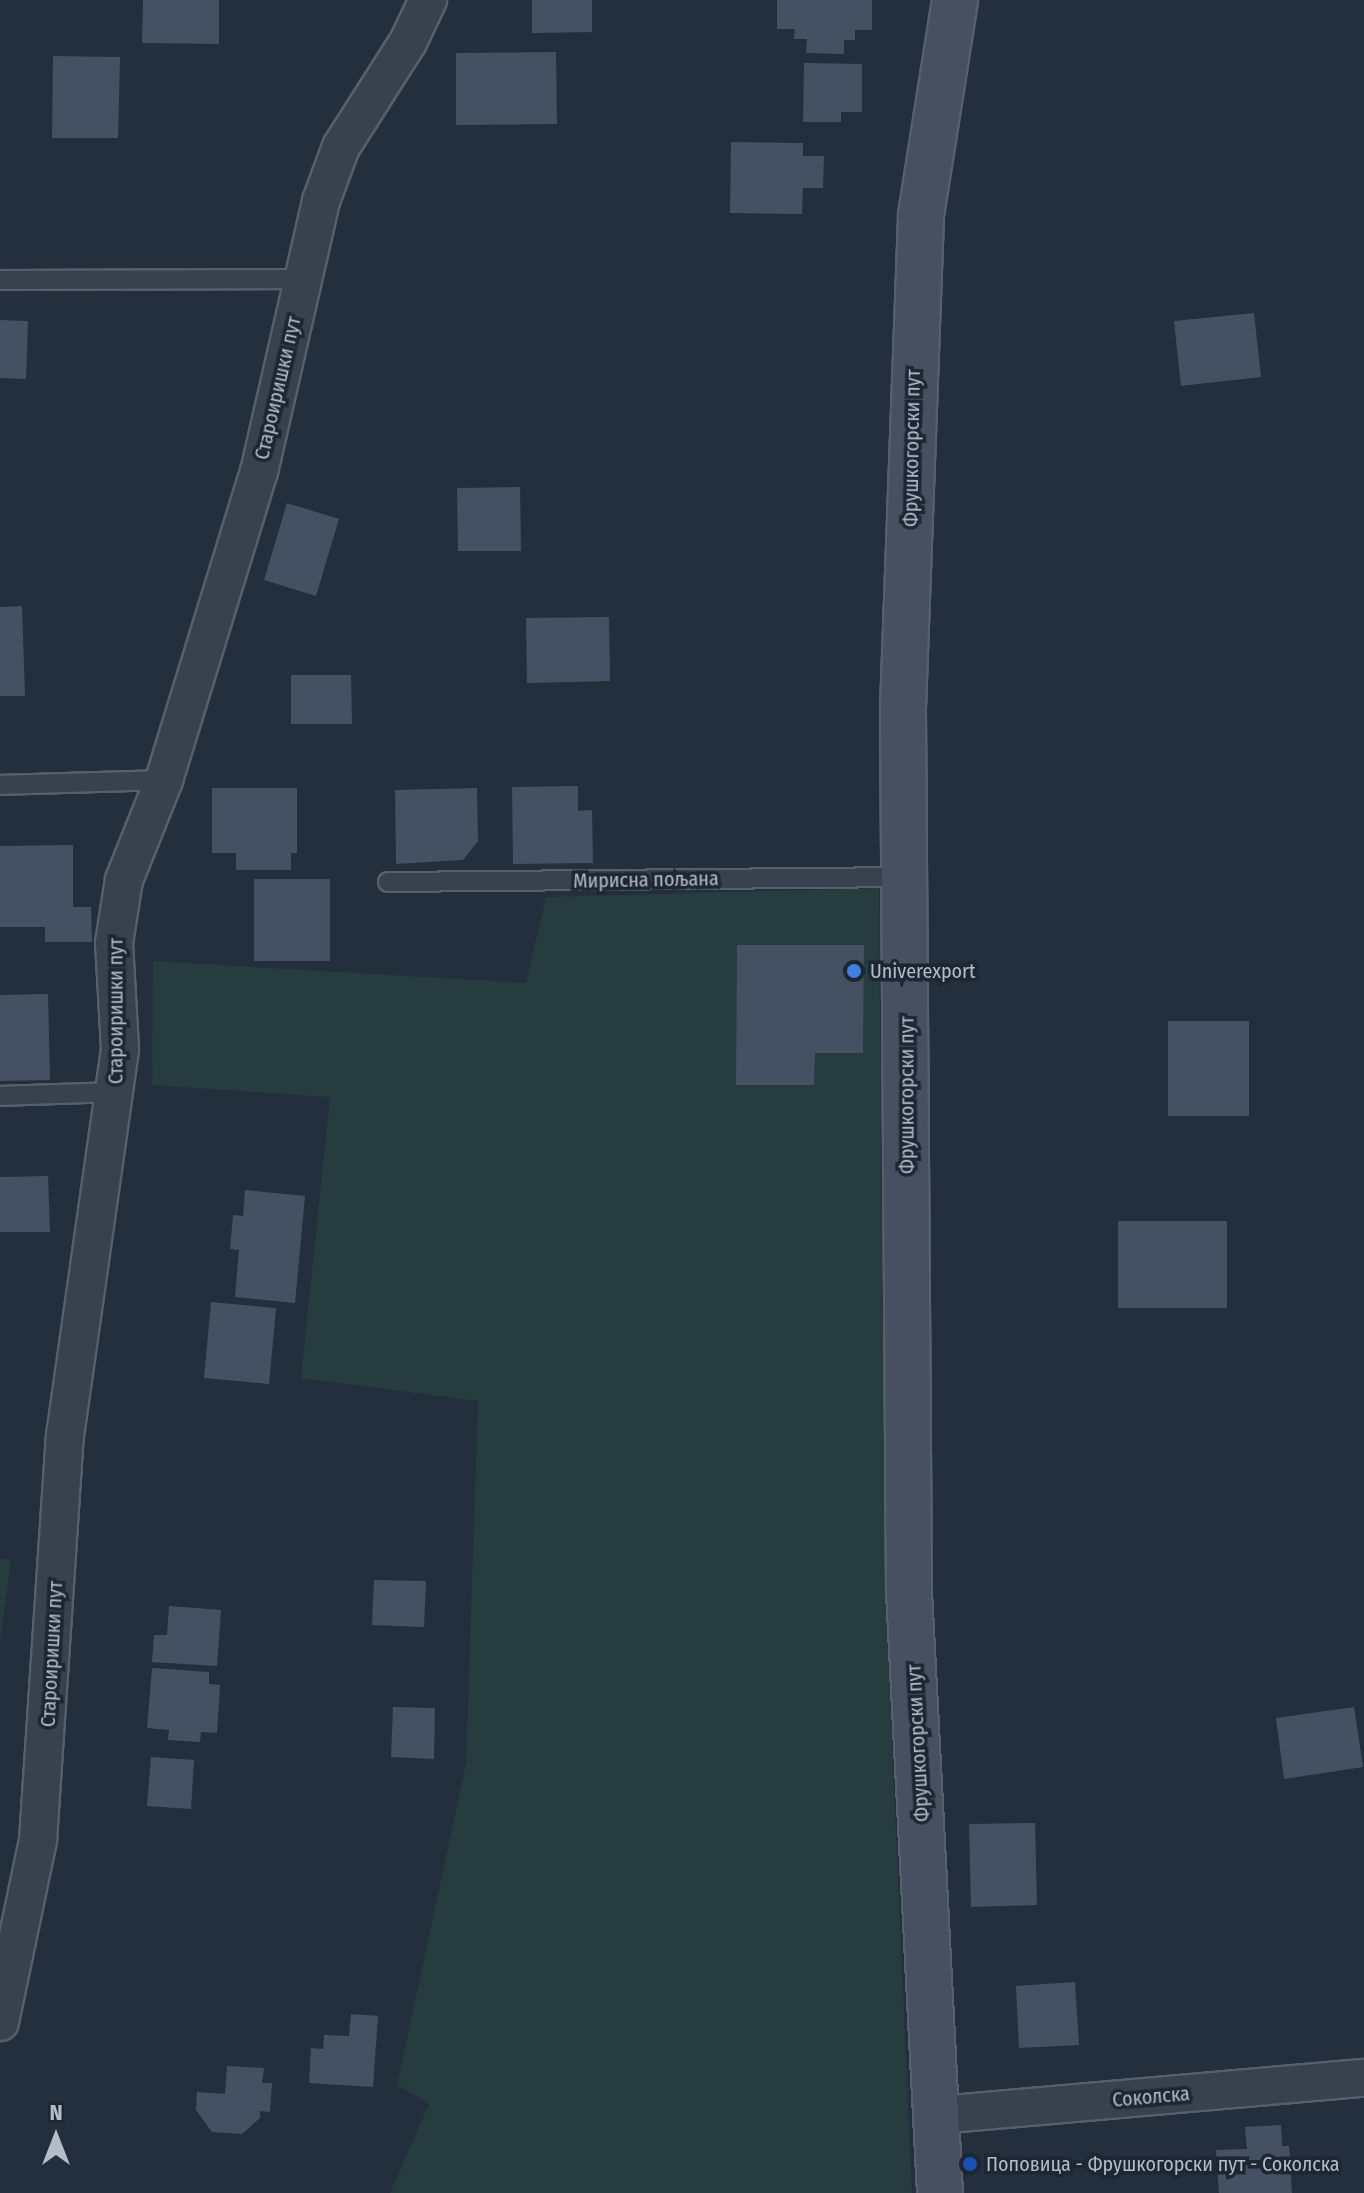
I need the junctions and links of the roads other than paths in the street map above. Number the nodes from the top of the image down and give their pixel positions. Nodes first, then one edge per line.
1 (428, 0) edge
2 (955, 0) edge
3 (304, 279) junction
4 (0, 280) edge
5 (164, 780) junction
6 (0, 785) edge
7 (905, 877) junction
8 (388, 882) dead end
9 (115, 1092) junction
10 (0, 1096) edge
11 (0, 2022) edge
12 (1364, 2078) edge
13 (938, 2115) junction
14 (940, 2193) edge

1 - 3 street, Староиришки пут
2 - 7 street, Фрушкогорски пут
3 - 4 lane
3 - 5 street, Староиришки пут
5 - 6 lane
5 - 9 street, Староиришки пут
7 - 8 lane, Мирисна пољана
7 - 13 street, Фрушкогорски пут
9 - 10 lane
9 - 11 street, Староиришки пут
12 - 13 street, Соколска
13 - 14 street, Фрушкогорски пут

